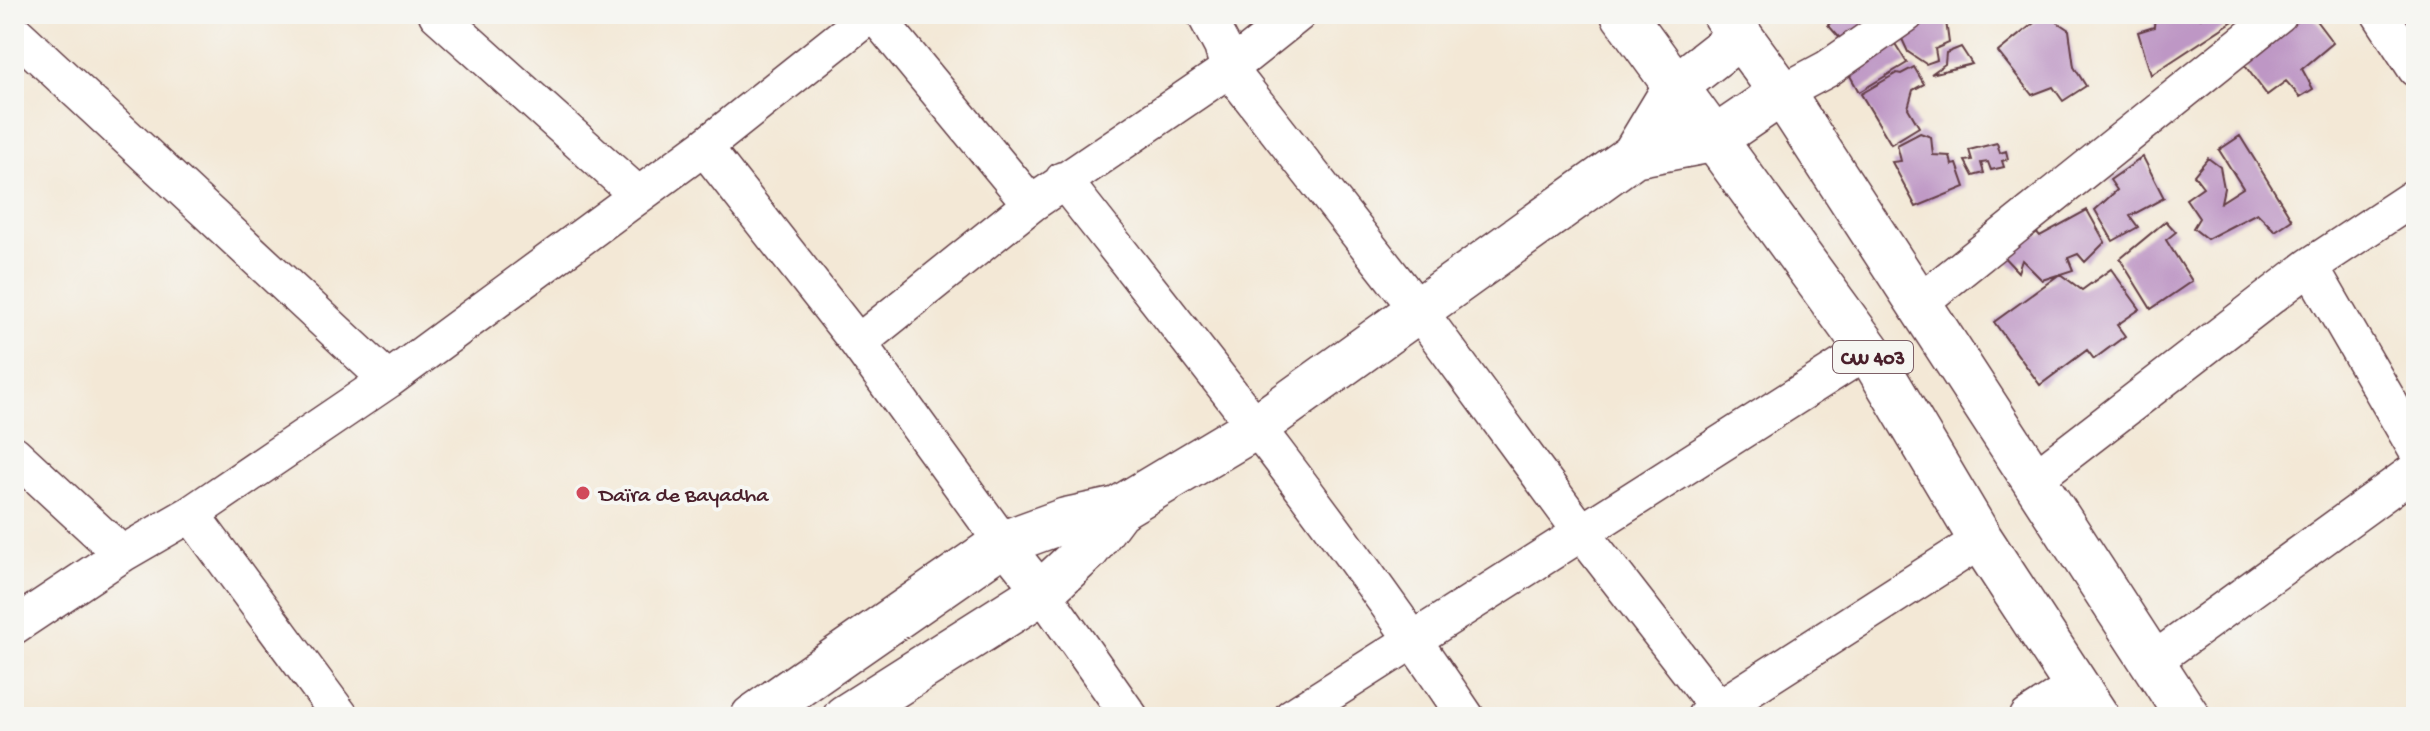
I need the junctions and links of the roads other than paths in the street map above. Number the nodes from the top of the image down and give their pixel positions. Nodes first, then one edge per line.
1 (28, 14) edge
2 (437, 14) edge
3 (873, 14) edge
4 (1205, 14) edge
5 (1298, 14) edge
6 (1623, 14) edge
7 (1906, 14) edge
8 (2279, 14) edge
9 (2380, 14) edge
10 (1732, 25) edge
11 (14, 33) edge
12 (1229, 69) junction
13 (2416, 69) edge
14 (1675, 87) junction
15 (1782, 93) junction
16 (1713, 140) junction
17 (704, 147) junction
18 (1634, 155) junction
19 (1063, 180) junction
20 (638, 195) junction
21 (2416, 196) edge
22 (1031, 204) junction
23 (2310, 266) junction
24 (1918, 304) junction
25 (1419, 311) junction
26 (858, 343) junction
27 (1868, 350) junction
28 (388, 380) junction
29 (1257, 426) junction
30 (2416, 449) edge
31 (14, 454) edge
32 (2416, 470) edge
33 (2034, 479) junction
34 (1118, 509) junction
35 (191, 514) junction
36 (1583, 534) junction
37 (1981, 540) junction
38 (1003, 543) junction
39 (122, 554) junction
40 (1042, 592) junction
41 (14, 626) edge
42 (1414, 639) junction
43 (2153, 661) junction
44 (2087, 701) edge
45 (1716, 714) edge
46 (341, 717) edge
47 (753, 717) edge
48 (845, 717) edge
49 (1130, 717) edge
50 (1292, 717) edge
51 (1466, 717) edge
52 (2028, 717) edge
53 (2188, 717) edge

1 - 11 street
2 - 20 street
3 - 17 street
3 - 22 street
4 - 12 street
5 - 12 street
6 - 14 main road, CW 403
7 - 15 street
8 - 24 street
9 - 13 street
10 - 14 main road
10 - 15 main road, CW 403
11 - 28 street
12 - 19 street
12 - 25 street
14 - 16 main road, CW 403
14 - 18 main road
15 - 16 main road
15 - 24 main road, CW 403
16 - 18 main road
16 - 27 main road, CW 403
17 - 20 street
17 - 26 street
18 - 25 main road
19 - 22 street
19 - 29 street
20 - 28 street
21 - 23 street
22 - 26 street
23 - 30 street
23 - 33 street
24 - 33 main road, CW 403
25 - 29 main road
25 - 36 street
26 - 38 street
27 - 36 street
27 - 37 main road, CW 403
28 - 35 street
29 - 34 main road
29 - 42 street
31 - 39 street
32 - 43 street
33 - 43 main road, CW 403
34 - 38 main road
34 - 40 main road
35 - 39 street
35 - 46 street
36 - 42 street
36 - 45 street
37 - 44 main road, CW 403
37 - 45 street
38 - 40 street
38 - 47 main road
39 - 41 street
40 - 48 main road
40 - 49 street
42 - 50 street
42 - 51 street
43 - 53 main road, CW 403
44 - 52 street

